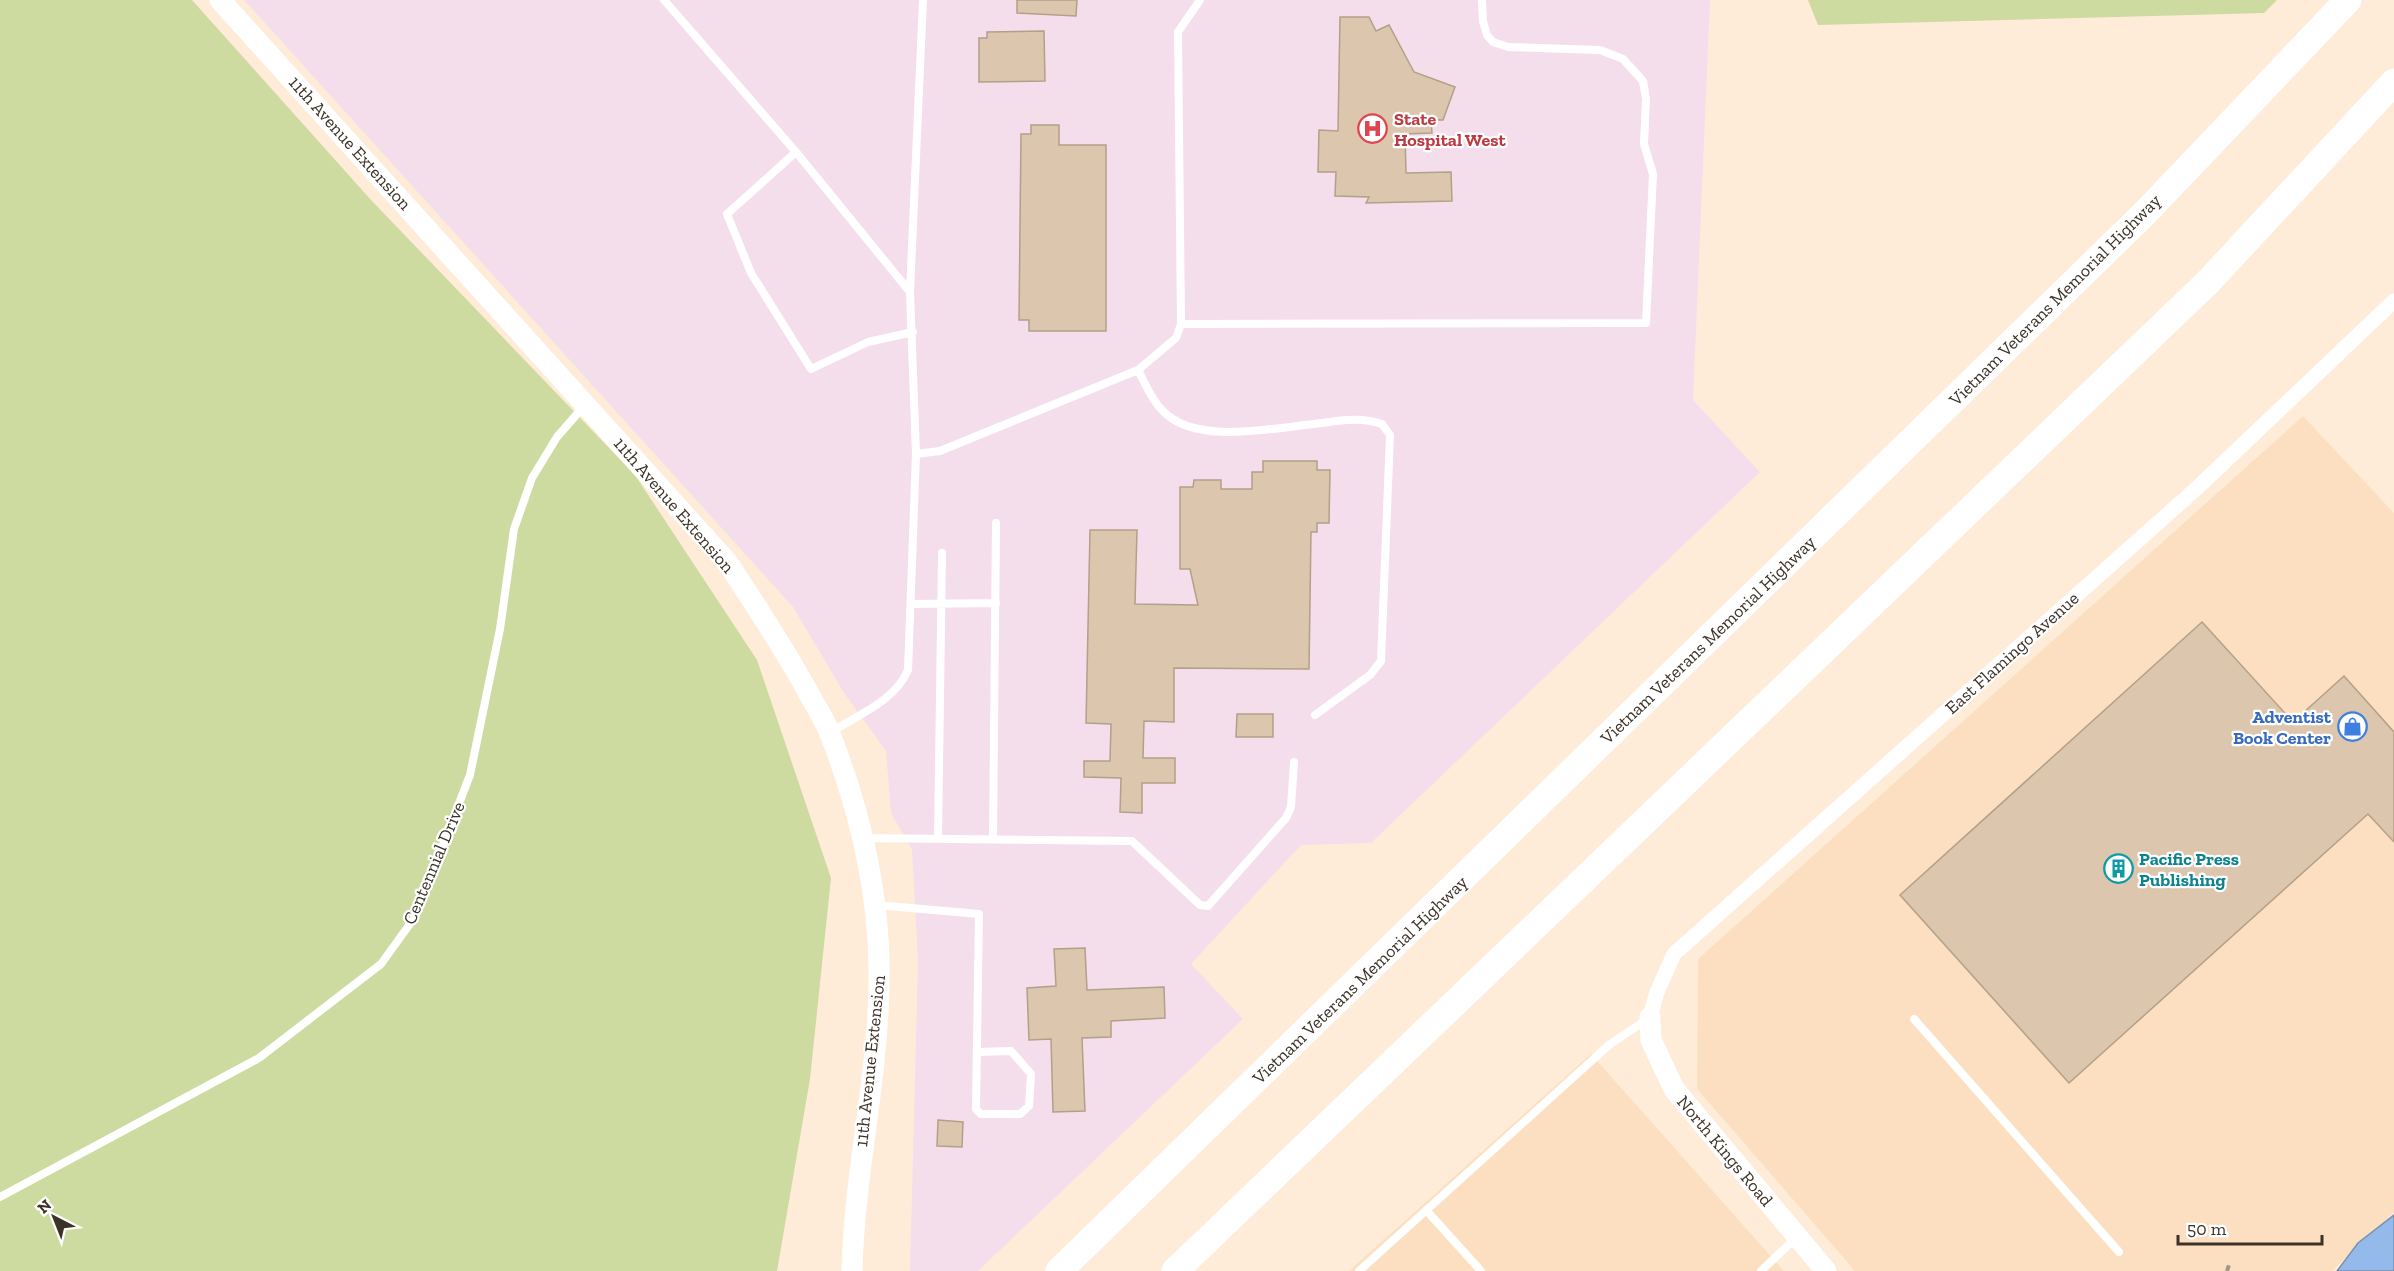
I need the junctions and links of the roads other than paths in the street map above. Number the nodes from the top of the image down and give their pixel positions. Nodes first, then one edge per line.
1 (220, 0) edge
2 (664, 0) edge
3 (923, 0) edge
4 (1200, 0) edge
5 (1482, 0) edge
6 (2348, 0) edge
7 (2394, 82) edge
8 (796, 153) junction
9 (910, 292) junction
10 (2394, 301) edge
11 (1181, 324) junction
12 (913, 332) junction
13 (1138, 370) junction
14 (586, 404) junction
15 (916, 454) junction
16 (996, 523) dead end
17 (942, 554) dead end
18 (996, 603) junction
19 (911, 604) junction
20 (942, 604) junction
21 (1315, 715) dead end
22 (830, 732) junction
23 (1294, 762) dead end
24 (861, 838) junction
25 (938, 838) junction
26 (993, 839) junction
27 (874, 905) junction
28 (1650, 1017) junction
29 (1914, 1019) dead end
30 (978, 1052) junction
31 (0, 1197) edge
32 (1426, 1210) junction
33 (1797, 1237) junction
34 (2119, 1252) dead end
35 (852, 1271) edge
36 (1059, 1271) edge
37 (1175, 1271) edge
38 (1359, 1271) edge
39 (1481, 1271) edge
40 (1761, 1271) edge
41 (1826, 1271) edge

1 - 14 street, 11th Avenue Extension
2 - 8 lane
3 - 9 lane
4 - 11 lane
5 - 11 lane
6 - 36 highway, Vietnam Veterans Memorial Highway
7 - 37 highway
8 - 9 lane
8 - 12 lane
9 - 12 lane
10 - 28 street, East Flamingo Avenue
11 - 13 lane
12 - 15 lane
13 - 15 lane
13 - 21 lane
14 - 22 street, 11th Avenue Extension
14 - 31 lane, Centennial Drive
15 - 19 lane
16 - 18 lane
17 - 20 lane
18 - 20 lane
18 - 26 lane
19 - 20 lane
19 - 22 lane
20 - 25 lane
22 - 24 street, 11th Avenue Extension
23 - 26 lane
24 - 25 lane
24 - 27 street, 11th Avenue Extension
25 - 26 lane
27 - 30 lane
27 - 35 street, 11th Avenue Extension
28 - 32 lane
28 - 33 street, North Kings Road
29 - 34 lane
30 - 30 lane
32 - 38 lane
32 - 39 lane
33 - 40 lane
33 - 41 street, North Kings Road

